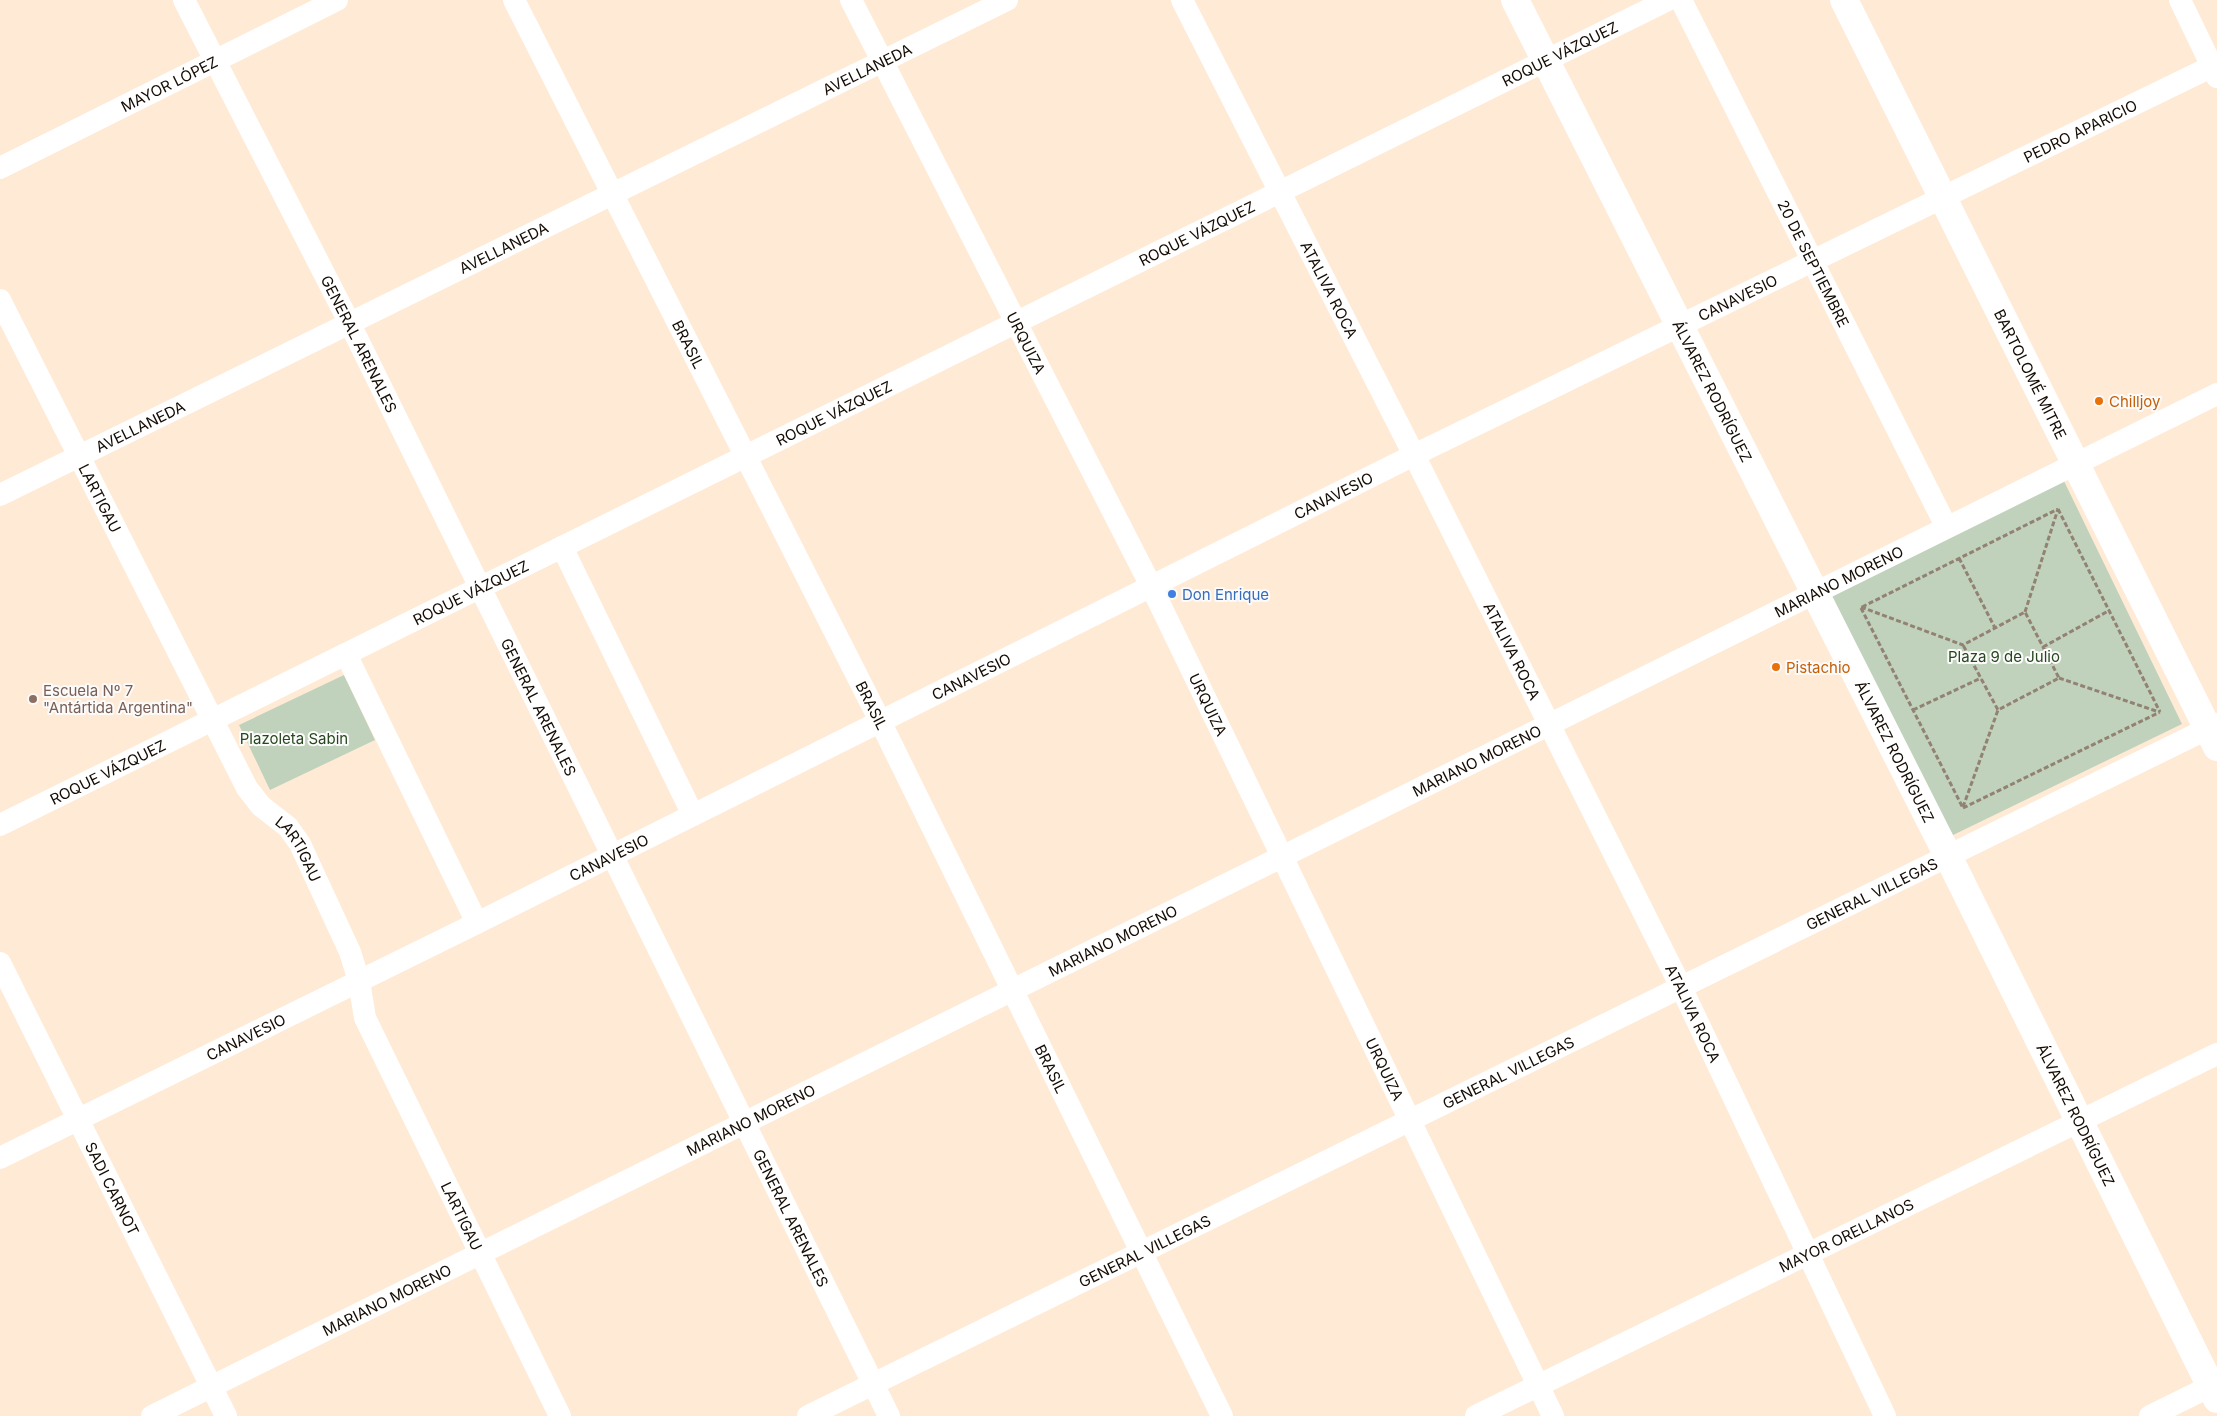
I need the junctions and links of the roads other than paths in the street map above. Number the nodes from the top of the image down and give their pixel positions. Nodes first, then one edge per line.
1 (184, 0) edge
2 (337, 0) edge
3 (514, 0) edge
4 (851, 0) edge
5 (1007, 0) edge
6 (1182, 0) edge
7 (1515, 0) edge
8 (1668, 0) edge
9 (1681, 0) edge
10 (1844, 0) edge
11 (2180, 0) edge
12 (215, 61) junction
13 (883, 61) junction
14 (1546, 61) junction
15 (2215, 69) edge
16 (0, 168) edge
17 (1280, 192) junction
18 (612, 194) junction
19 (1942, 197) junction
20 (1812, 261) junction
21 (0, 300) edge
22 (349, 322) junction
23 (1016, 322) junction
24 (1680, 325) junction
25 (2217, 394) edge
26 (1414, 455) junction
27 (80, 456) junction
28 (746, 456) junction
29 (2075, 463) junction
30 (0, 495) edge
31 (1946, 526) junction
32 (562, 547) junction
33 (1151, 586) junction
34 (480, 588) junction
35 (1815, 592) junction
36 (346, 654) junction
37 (213, 720) junction
38 (880, 721) junction
39 (1549, 724) junction
40 (2214, 733) edge
41 (693, 815) junction
42 (0, 825) edge
43 (612, 855) junction
44 (1282, 856) junction
45 (1948, 856) junction
46 (476, 923) junction
47 (0, 963) edge
48 (359, 981) junction
49 (1681, 987) junction
50 (1012, 989) junction
51 (2217, 1054) edge
52 (79, 1118) junction
53 (1410, 1120) junction
54 (2080, 1121) junction
55 (744, 1122) junction
56 (0, 1158) edge
57 (1142, 1252) junction
58 (480, 1253) junction
59 (1808, 1254) junction
60 (874, 1384) junction
61 (212, 1386) junction
62 (1538, 1386) junction
63 (2215, 1389) edge
64 (152, 1416) edge
65 (226, 1416) edge
66 (560, 1416) edge
67 (808, 1416) edge
68 (889, 1416) edge
69 (1222, 1416) edge
70 (1476, 1416) edge
71 (1553, 1416) edge
72 (1885, 1416) edge
73 (2150, 1416) edge

1 - 12 street, GENERAL ARENALES
2 - 12 street, MAYOR LÓPEZ
3 - 18 street, BRASIL
4 - 13 street, URQUIZA
5 - 13 street, AVELLANEDA
6 - 17 street, ATALIVA ROCA
7 - 14 main road, ÁLVAREZ RODRÍGUEZ
8 - 14 street, ROQUE VÁZQUEZ
9 - 20 street, 20 DE SEPTIEMBRE
10 - 19 main road, BARTOLOMÉ MITRE
11 - 15 street
12 - 16 street, MAYOR LÓPEZ
12 - 22 street, GENERAL ARENALES
13 - 18 street, AVELLANEDA
13 - 23 street, URQUIZA
14 - 17 street, ROQUE VÁZQUEZ
14 - 24 main road, ÁLVAREZ RODRÍGUEZ
15 - 19 street, PEDRO APARICIO
17 - 23 street, ROQUE VÁZQUEZ
17 - 26 street, ATALIVA ROCA
18 - 22 street, AVELLANEDA
18 - 28 street, BRASIL
19 - 20 street, CANAVESIO
19 - 29 main road, BARTOLOMÉ MITRE
20 - 24 street, CANAVESIO
20 - 31 street, 20 DE SEPTIEMBRE
21 - 27 street, LARTIGAU
22 - 27 street, AVELLANEDA
22 - 34 street, GENERAL ARENALES
23 - 28 street, ROQUE VÁZQUEZ
23 - 33 street, URQUIZA
24 - 26 street, CANAVESIO
24 - 35 main road, ÁLVAREZ RODRÍGUEZ
25 - 29 street, MARIANO MORENO
26 - 33 street, CANAVESIO
26 - 39 street, ATALIVA ROCA
27 - 30 street, AVELLANEDA
27 - 37 street, LARTIGAU
28 - 32 street, ROQUE VÁZQUEZ
28 - 38 street, BRASIL
29 - 31 street, MARIANO MORENO
29 - 40 main road, BARTOLOMÉ MITRE
31 - 35 street, MARIANO MORENO
32 - 34 street, ROQUE VÁZQUEZ
32 - 41 street
33 - 38 street, CANAVESIO
33 - 44 street, URQUIZA
34 - 36 street, ROQUE VÁZQUEZ
34 - 43 street, GENERAL ARENALES
35 - 39 street, MARIANO MORENO
35 - 45 main road, ÁLVAREZ RODRÍGUEZ
36 - 37 street, ROQUE VÁZQUEZ
36 - 46 street
37 - 42 street, ROQUE VÁZQUEZ
37 - 48 street, LARTIGAU
38 - 41 street, CANAVESIO
38 - 50 street, BRASIL
39 - 44 street, MARIANO MORENO
39 - 49 street, ATALIVA ROCA
40 - 45 street, GENERAL VILLEGAS
41 - 43 street, CANAVESIO
43 - 46 street, CANAVESIO
43 - 55 street, GENERAL ARENALES
44 - 50 street, MARIANO MORENO
44 - 53 street, URQUIZA
45 - 49 street, GENERAL VILLEGAS
45 - 54 main road, ÁLVAREZ RODRÍGUEZ
46 - 48 street, CANAVESIO
47 - 52 street, SADI CARNOT
48 - 52 street, CANAVESIO
48 - 58 street, LARTIGAU
49 - 53 street, GENERAL VILLEGAS
49 - 59 street, ATALIVA ROCA
50 - 55 street, MARIANO MORENO
50 - 57 street, BRASIL
51 - 54 street, MAYOR ORELLANOS
52 - 56 street, CANAVESIO
52 - 61 street, SADI CARNOT
53 - 57 street, GENERAL VILLEGAS
53 - 62 street, URQUIZA
54 - 59 street, MAYOR ORELLANOS
54 - 63 main road, ÁLVAREZ RODRÍGUEZ
55 - 58 street, MARIANO MORENO
55 - 60 street, GENERAL ARENALES
57 - 60 street, GENERAL VILLEGAS
57 - 69 street, BRASIL
58 - 61 street, MARIANO MORENO
58 - 66 street, LARTIGAU
59 - 62 street, MAYOR ORELLANOS
59 - 72 street, ATALIVA ROCA
60 - 67 street, GENERAL VILLEGAS
60 - 68 street, GENERAL ARENALES
61 - 64 street, MARIANO MORENO
61 - 65 street, SADI CARNOT
62 - 70 street, MAYOR ORELLANOS
62 - 71 street, URQUIZA
63 - 73 street

